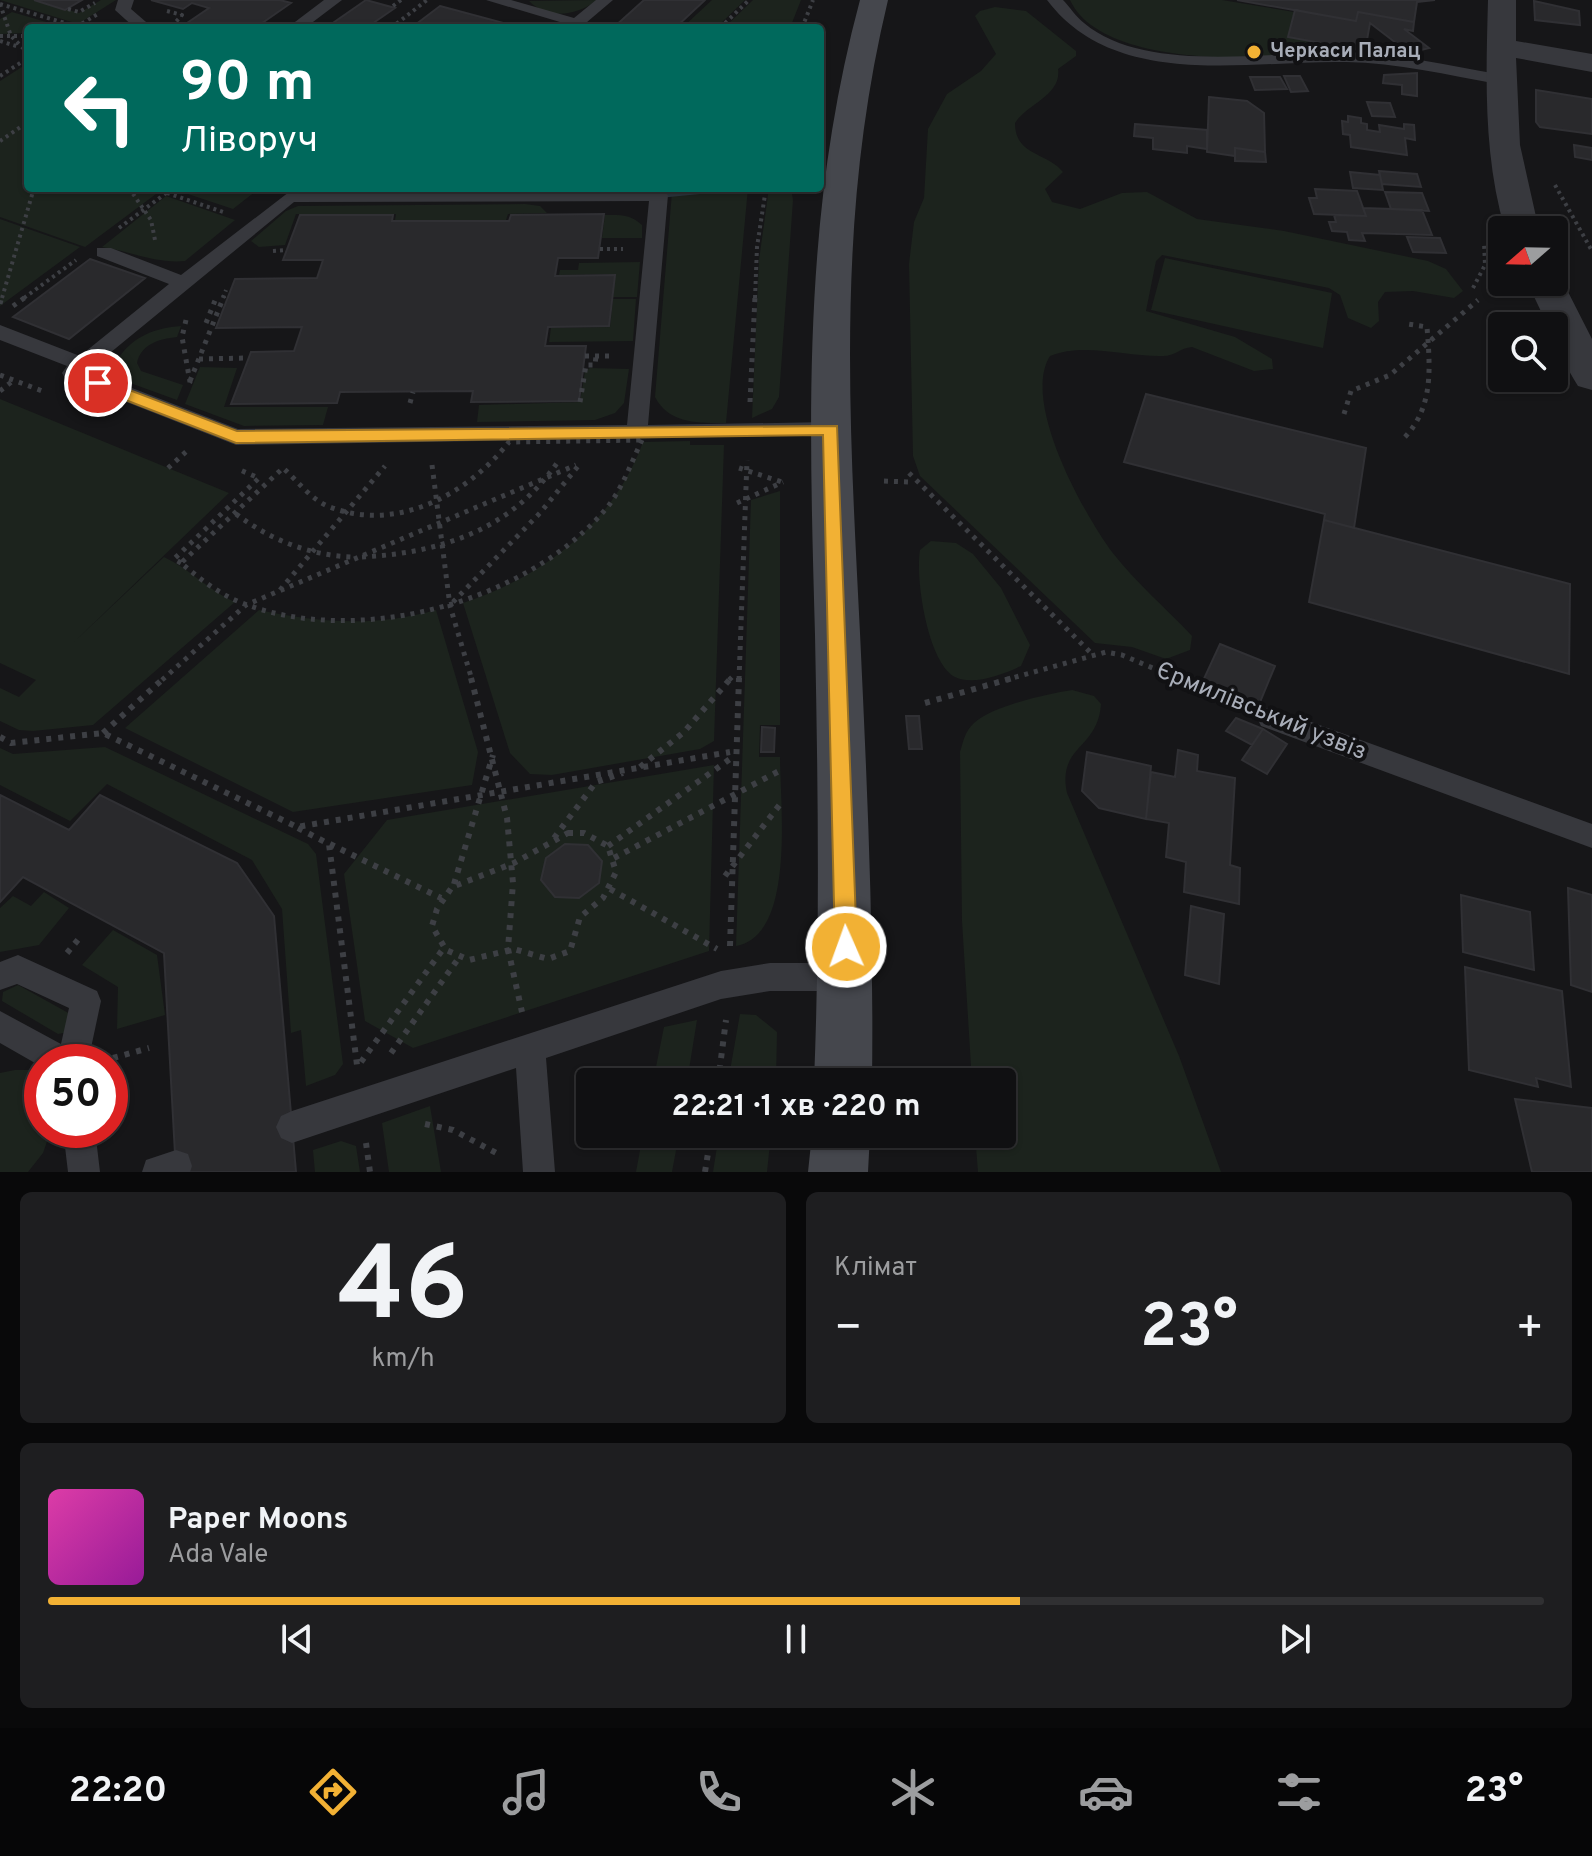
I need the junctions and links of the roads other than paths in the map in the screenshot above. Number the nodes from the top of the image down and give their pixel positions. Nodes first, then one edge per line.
1 (126, 0) edge
2 (334, 0) edge
3 (494, 0) edge
4 (605, 0) edge
5 (874, 0) edge
6 (1055, 0) edge
7 (1502, 0) edge
8 (140, 24) edge
9 (301, 24) edge
10 (1501, 47) junction
11 (1592, 63) edge
12 (1498, 79) junction
13 (1518, 216) edge
14 (104, 252) dead end
15 (178, 287) junction
16 (1552, 296) edge
17 (0, 332) edge
18 (83, 365) junction
19 (1592, 377) edge
20 (831, 430) junction
21 (637, 432) junction
22 (1270, 718) road end
23 (1592, 836) edge
24 (0, 976) edge
25 (847, 977) junction
26 (0, 1026) edge
27 (32, 1044) edge
28 (76, 1044) edge
29 (530, 1048) junction
30 (844, 1068) edge
31 (292, 1127) dead end
32 (81, 1148) edge
33 (840, 1148) edge
34 (84, 1172) edge
35 (539, 1172) edge
36 (838, 1172) edge

1 - 8 lane
2 - 9 lane
3 - 4 lane
5 - 20 main road
6 - 12 lane
7 - 10 street
10 - 11 street
10 - 12 street
12 - 13 street
14 - 15 lane
15 - 18 lane
15 - 21 lane
16 - 19 street
17 - 18 lane
18 - 21 lane
20 - 21 lane
20 - 25 main road
22 - 23 lane, Єрмилівський узвіз
24 - 28 lane
25 - 29 lane
25 - 30 main road
26 - 27 lane
29 - 31 lane
29 - 35 lane
32 - 34 lane
33 - 36 main road

